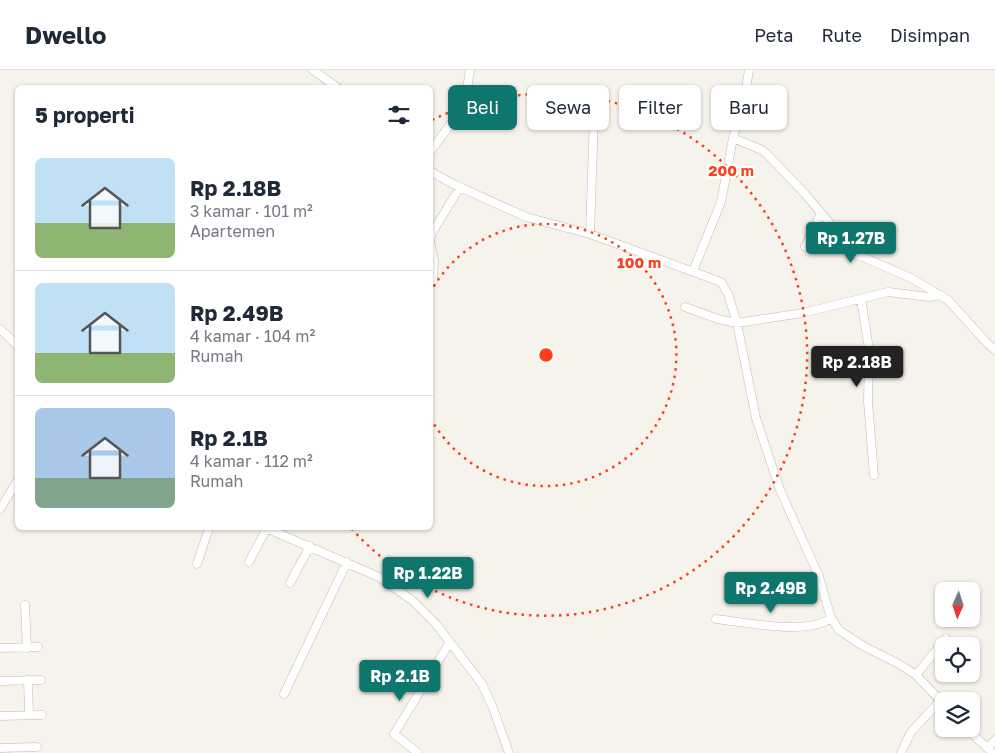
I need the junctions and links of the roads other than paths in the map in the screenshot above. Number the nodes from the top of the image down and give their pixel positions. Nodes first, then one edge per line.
1 (313, 70) edge
2 (470, 70) edge
3 (749, 70) edge
4 (332, 85) edge
5 (593, 130) edge
6 (734, 138) junction
7 (433, 148) edge
8 (433, 173) edge
9 (460, 187) junction
10 (822, 213) junction
11 (433, 231) edge
12 (590, 234) junction
13 (805, 246) dead end
14 (433, 255) edge
15 (693, 271) junction
16 (433, 281) dead end
17 (940, 295) junction
18 (860, 298) junction
19 (685, 307) dead end
20 (737, 323) junction
21 (0, 329) edge
22 (15, 343) edge
23 (995, 350) edge
24 (874, 475) dead end
25 (15, 485) edge
26 (0, 509) edge
27 (208, 530) edge
28 (265, 530) edge
29 (271, 530) edge
30 (310, 546) junction
31 (249, 562) dead end
32 (347, 562) junction
33 (197, 564) dead end
34 (290, 583) dead end
35 (25, 605) dead end
36 (831, 618) junction
37 (716, 619) dead end
38 (450, 642) junction
39 (38, 647) dead end
40 (0, 648) edge
41 (27, 648) junction
42 (935, 652) edge
43 (916, 675) junction
44 (28, 680) junction
45 (41, 680) dead end
46 (0, 681) edge
47 (284, 694) dead end
48 (935, 695) edge
49 (935, 709) edge
50 (29, 715) junction
51 (42, 715) dead end
52 (0, 716) edge
53 (975, 737) edge
54 (995, 740) edge
55 (37, 747) dead end
56 (0, 748) edge
57 (990, 751) edge
58 (418, 753) edge
59 (509, 753) edge
60 (901, 753) edge

1 - 4 street
2 - 7 street
3 - 6 street
5 - 12 street
6 - 10 street
6 - 15 street
8 - 9 street
9 - 11 street
9 - 12 street
10 - 13 street
10 - 17 street
12 - 15 street
14 - 16 street
15 - 20 street
17 - 18 street
17 - 23 street
18 - 20 street
18 - 24 street
19 - 20 street
20 - 36 street
21 - 22 street
25 - 26 street
27 - 33 street
28 - 31 street
29 - 30 street
30 - 32 street
30 - 34 street
32 - 38 street
32 - 47 street
35 - 41 street
36 - 37 street
36 - 43 street
38 - 58 street
38 - 59 street
39 - 41 street
40 - 41 street
42 - 43 street
43 - 48 street
44 - 45 street
44 - 46 street
44 - 50 street
49 - 60 street
50 - 51 street
50 - 52 street
53 - 57 street
54 - 57 street
55 - 56 street

